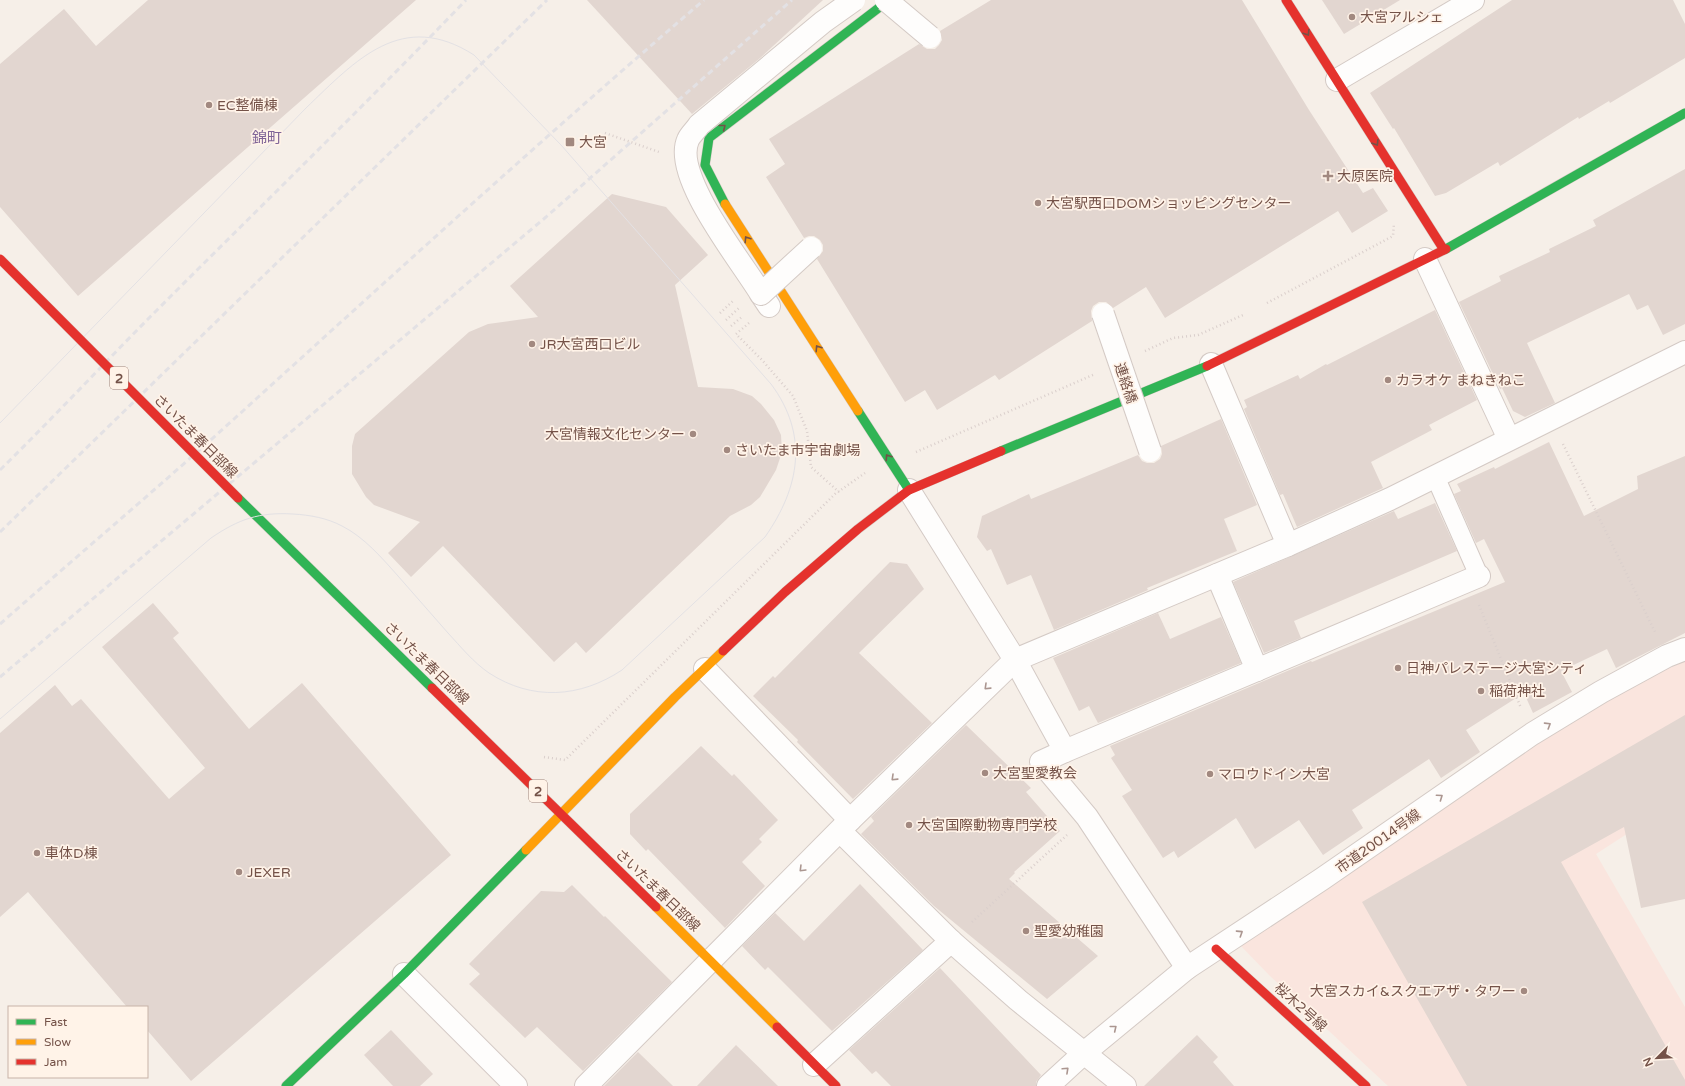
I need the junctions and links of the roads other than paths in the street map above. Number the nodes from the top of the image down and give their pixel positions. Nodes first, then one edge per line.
1 (854, 0) edge
2 (887, 0) edge
3 (1286, 0) edge
4 (1473, 0) edge
5 (930, 37) dead end
6 (1336, 80) junction
7 (1685, 113) edge
8 (811, 248) dead end
9 (1444, 250) junction
10 (0, 259) edge
11 (1424, 259) junction
12 (1103, 314) dead end
13 (1685, 352) edge
14 (1211, 364) junction
15 (1509, 439) junction
16 (1150, 451) dead end
17 (1435, 476) junction
18 (909, 490) junction
19 (1288, 545) junction
20 (1217, 575) junction
21 (1474, 579) joint
22 (1676, 652) edge
23 (1015, 660) junction
24 (705, 668) junction
25 (1257, 670) junction
26 (1065, 751) junction
27 (560, 814) junction
28 (845, 825) junction
29 (951, 941) junction
30 (1216, 949) junction
31 (710, 960) junction
32 (1187, 968) junction
33 (404, 974) junction
34 (1084, 1053) junction
35 (814, 1065) junction
36 (286, 1086) edge
37 (516, 1086) edge
38 (586, 1086) edge
39 (836, 1086) edge
40 (1048, 1086) edge
41 (1125, 1086) edge
42 (1366, 1086) edge

1 - 8 street, bridge
2 - 5 street, bridge
18 -> 2 street
3 -> 6 street
4 - 6 street
6 -> 9 street
7 - 9 street
9 - 11 street
10 - 27 street, さいたま春日部線 / 2, bridge
11 - 14 street
11 - 15 street
12 - 16 street, 連絡橋, bridge
13 - 15 street
14 - 18 street
14 - 19 street
15 - 17 street
17 - 19 street
17 - 21 lane
18 - 23 street
18 - 24 street
19 - 20 street
20 - 23 street
20 - 25 street
21 - 25 street
30 -> 22 street, 市道20014号線
23 - 26 street
23 -> 28 street
24 - 27 street
24 - 28 street
25 - 26 street
26 - 32 street
27 - 31 street, さいたま春日部線 / 2
27 - 33 street
28 - 29 street
28 -> 31 street
29 - 34 street
29 - 35 street
30 - 32 street, 市道20014号線
30 - 42 street, 桜木2号線
31 - 35 street, さいたま春日部線 / 2
31 - 38 street
34 -> 32 street, 市道20014号線
33 - 36 street
33 - 37 street
40 -> 34 street, 市道20014号線
34 - 41 street
35 - 39 street, さいたま春日部線 / 2

